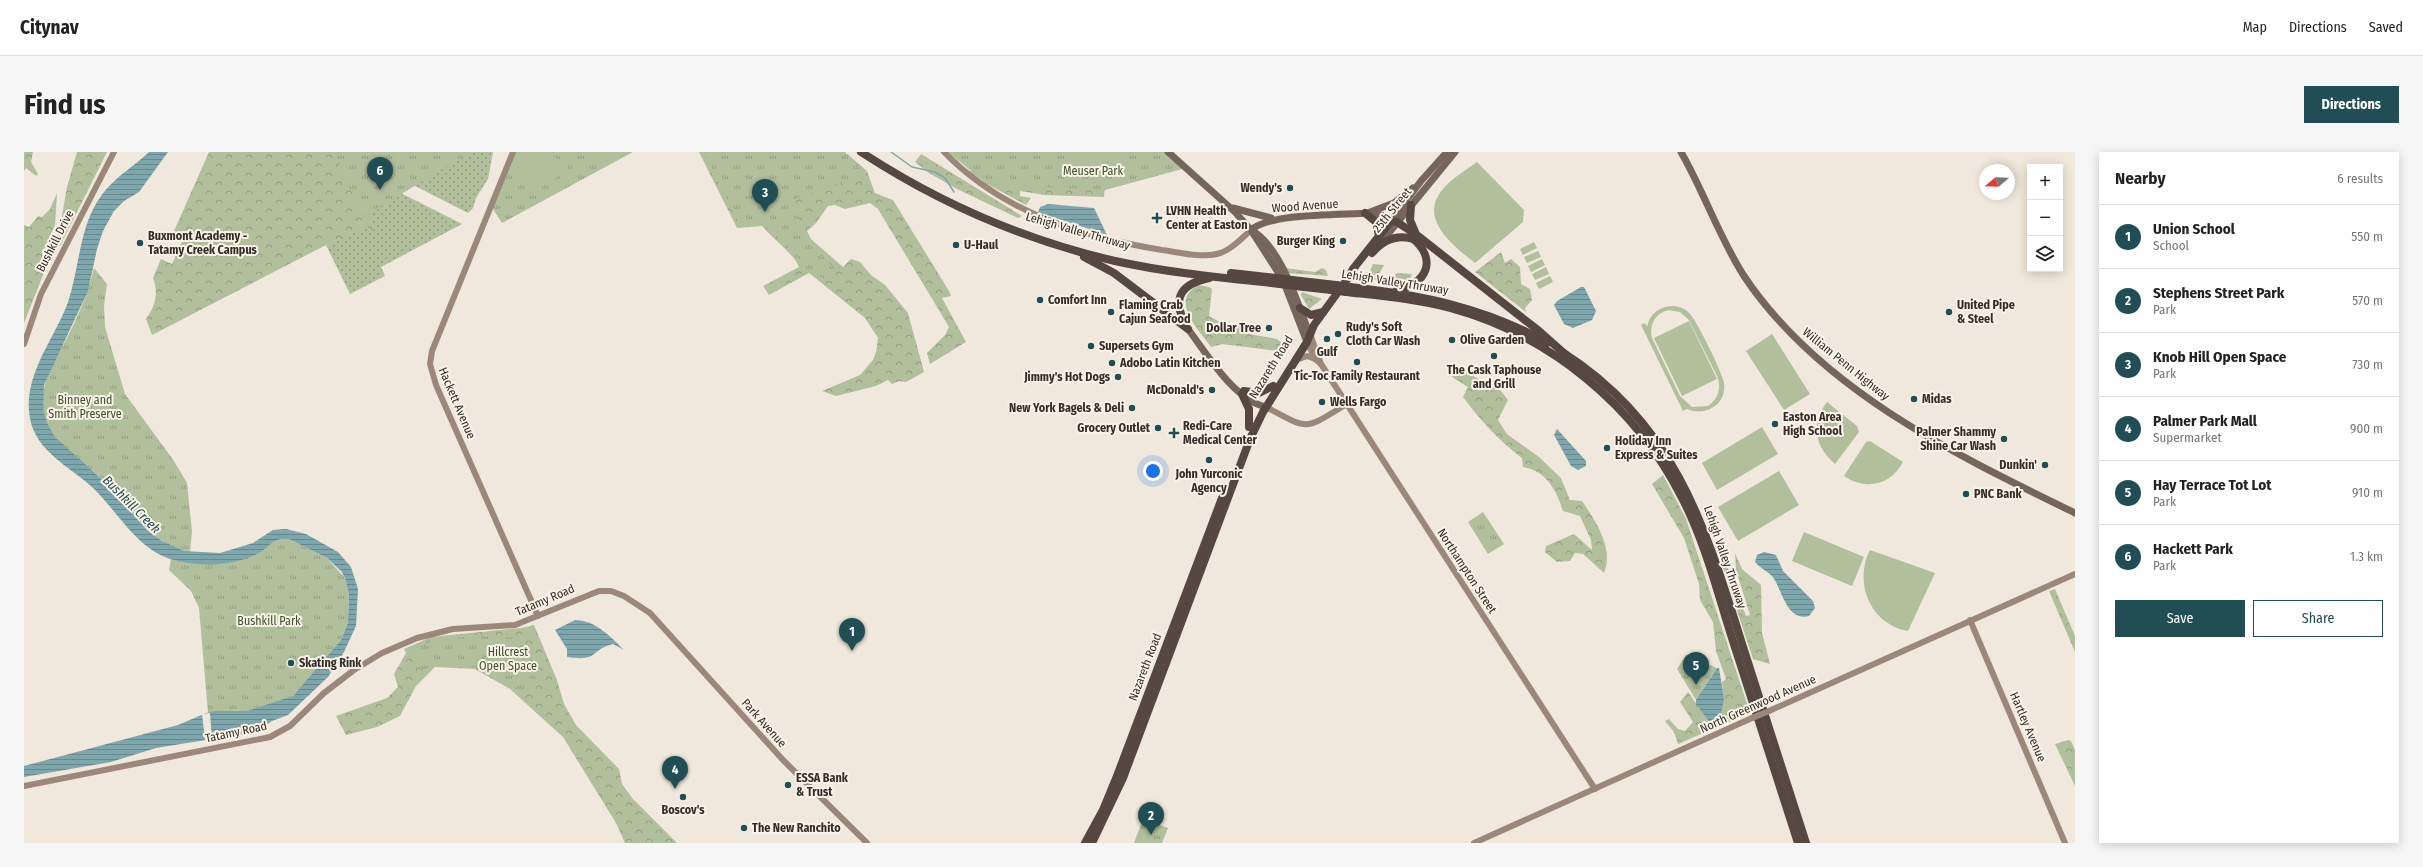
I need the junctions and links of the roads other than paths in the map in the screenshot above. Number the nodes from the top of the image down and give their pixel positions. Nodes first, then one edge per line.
1 (114, 152) edge
2 (513, 152) edge
3 (861, 152) edge
4 (870, 152) edge
5 (944, 152) edge
6 (1168, 152) edge
7 (1447, 152) edge
8 (1455, 152) edge
9 (1681, 152) edge
10 (1421, 181) junction
11 (1411, 205) junction
12 (1230, 207) junction
13 (1365, 213) junction
14 (1276, 219) junction
15 (1394, 223) junction
16 (1251, 230) junction
17 (1379, 236) junction
18 (1416, 238) junction
19 (1378, 246) junction
20 (1069, 249) junction
21 (1216, 276) junction
22 (1278, 281) junction
23 (1347, 287) junction
24 (1390, 291) junction
25 (1300, 308) junction
26 (1323, 312) junction
27 (1188, 329) junction
28 (1307, 337) junction
29 (24, 344) edge
30 (1566, 355) junction
31 (1316, 359) junction
32 (1296, 360) junction
33 (1321, 364) junction
34 (1273, 386) junction
35 (1243, 393) junction
36 (1347, 404) junction
37 (1263, 406) junction
38 (1249, 428) junction
39 (2075, 513) edge
40 (2075, 570) edge
41 (2075, 574) edge
42 (2050, 584) junction
43 (650, 613) joint
44 (538, 616) junction
45 (1970, 620) junction
46 (24, 786) edge
47 (1595, 789) junction
48 (867, 843) edge
49 (1085, 843) edge
50 (1092, 843) edge
51 (1474, 843) edge
52 (1798, 843) edge
53 (1806, 843) edge
54 (2065, 843) edge

1 - 29 main road, Bushkill Drive
2 - 44 main road, Hackett Avenue
3 - 20 highway, Lehigh Valley Thruway
4 - 22 highway, Lehigh Valley Thruway
5 - 16 main road, Wood Avenue
6 - 12 main road, Northampton Street
7 - 10 main road, 25th Street
8 - 11 main road, 25th Street
9 - 39 main road, William Penn Highway
10 - 13 main road
10 - 15 main road, 25th Street
11 - 15 main road, 25th Street
11 - 18 highway
12 - 14 main road
12 - 16 main road, Northampton Street
13 - 14 main road, Wood Avenue
13 - 15 main road, Wood Avenue
13 - 17 highway
14 - 16 main road, Wood Avenue
15 - 17 highway, 25th Street
15 - 18 highway
15 - 19 main road, 25th Street
16 - 25 main road, Northampton Street
16 - 28 main road, Northampton Street
17 - 23 highway, 25th Street
18 - 19 highway
18 - 24 highway
18 - 30 highway
19 - 23 highway, 25th Street
20 - 21 highway, Lehigh Valley Thruway
20 - 27 highway
21 - 22 highway, Lehigh Valley Thruway
21 - 27 highway
22 - 23 highway, Lehigh Valley Thruway, bridge
23 - 24 highway, Lehigh Valley Thruway
23 - 26 highway, 25th Street
23 - 52 highway, Lehigh Valley Thruway
24 - 30 highway, Lehigh Valley Thruway
25 - 26 highway
25 - 28 main road, Northampton Street
26 - 28 highway, 25th Street
27 - 35 main road
28 - 31 main road, Northampton Street
28 - 32 highway, Nazareth Road
28 - 33 main road, Northampton Street
28 - 34 highway, Nazareth Road
30 - 53 highway, Lehigh Valley Thruway
31 - 32 main road
31 - 33 main road, Northampton Street
32 - 37 highway, Nazareth Road
33 - 36 main road, Northampton Street
34 - 35 highway
34 - 37 highway, Nazareth Road
35 - 37 main road
35 - 38 highway
36 - 37 main road
36 - 47 main road, Northampton Street
37 - 38 highway, Nazareth Road
37 - 50 highway, Nazareth Road
38 - 49 highway, Nazareth Road
40 - 42 main road, North Greenwood Avenue
41 - 42 main road, North Greenwood Avenue
42 - 45 main road, North Greenwood Avenue
43 - 44 main road, Tatamy Road
43 - 48 main road, Park Avenue
44 - 46 main road, Tatamy Road
45 - 47 main road, North Greenwood Avenue, bridge
45 - 54 main road, Hartley Avenue
47 - 51 main road, North Greenwood Avenue

